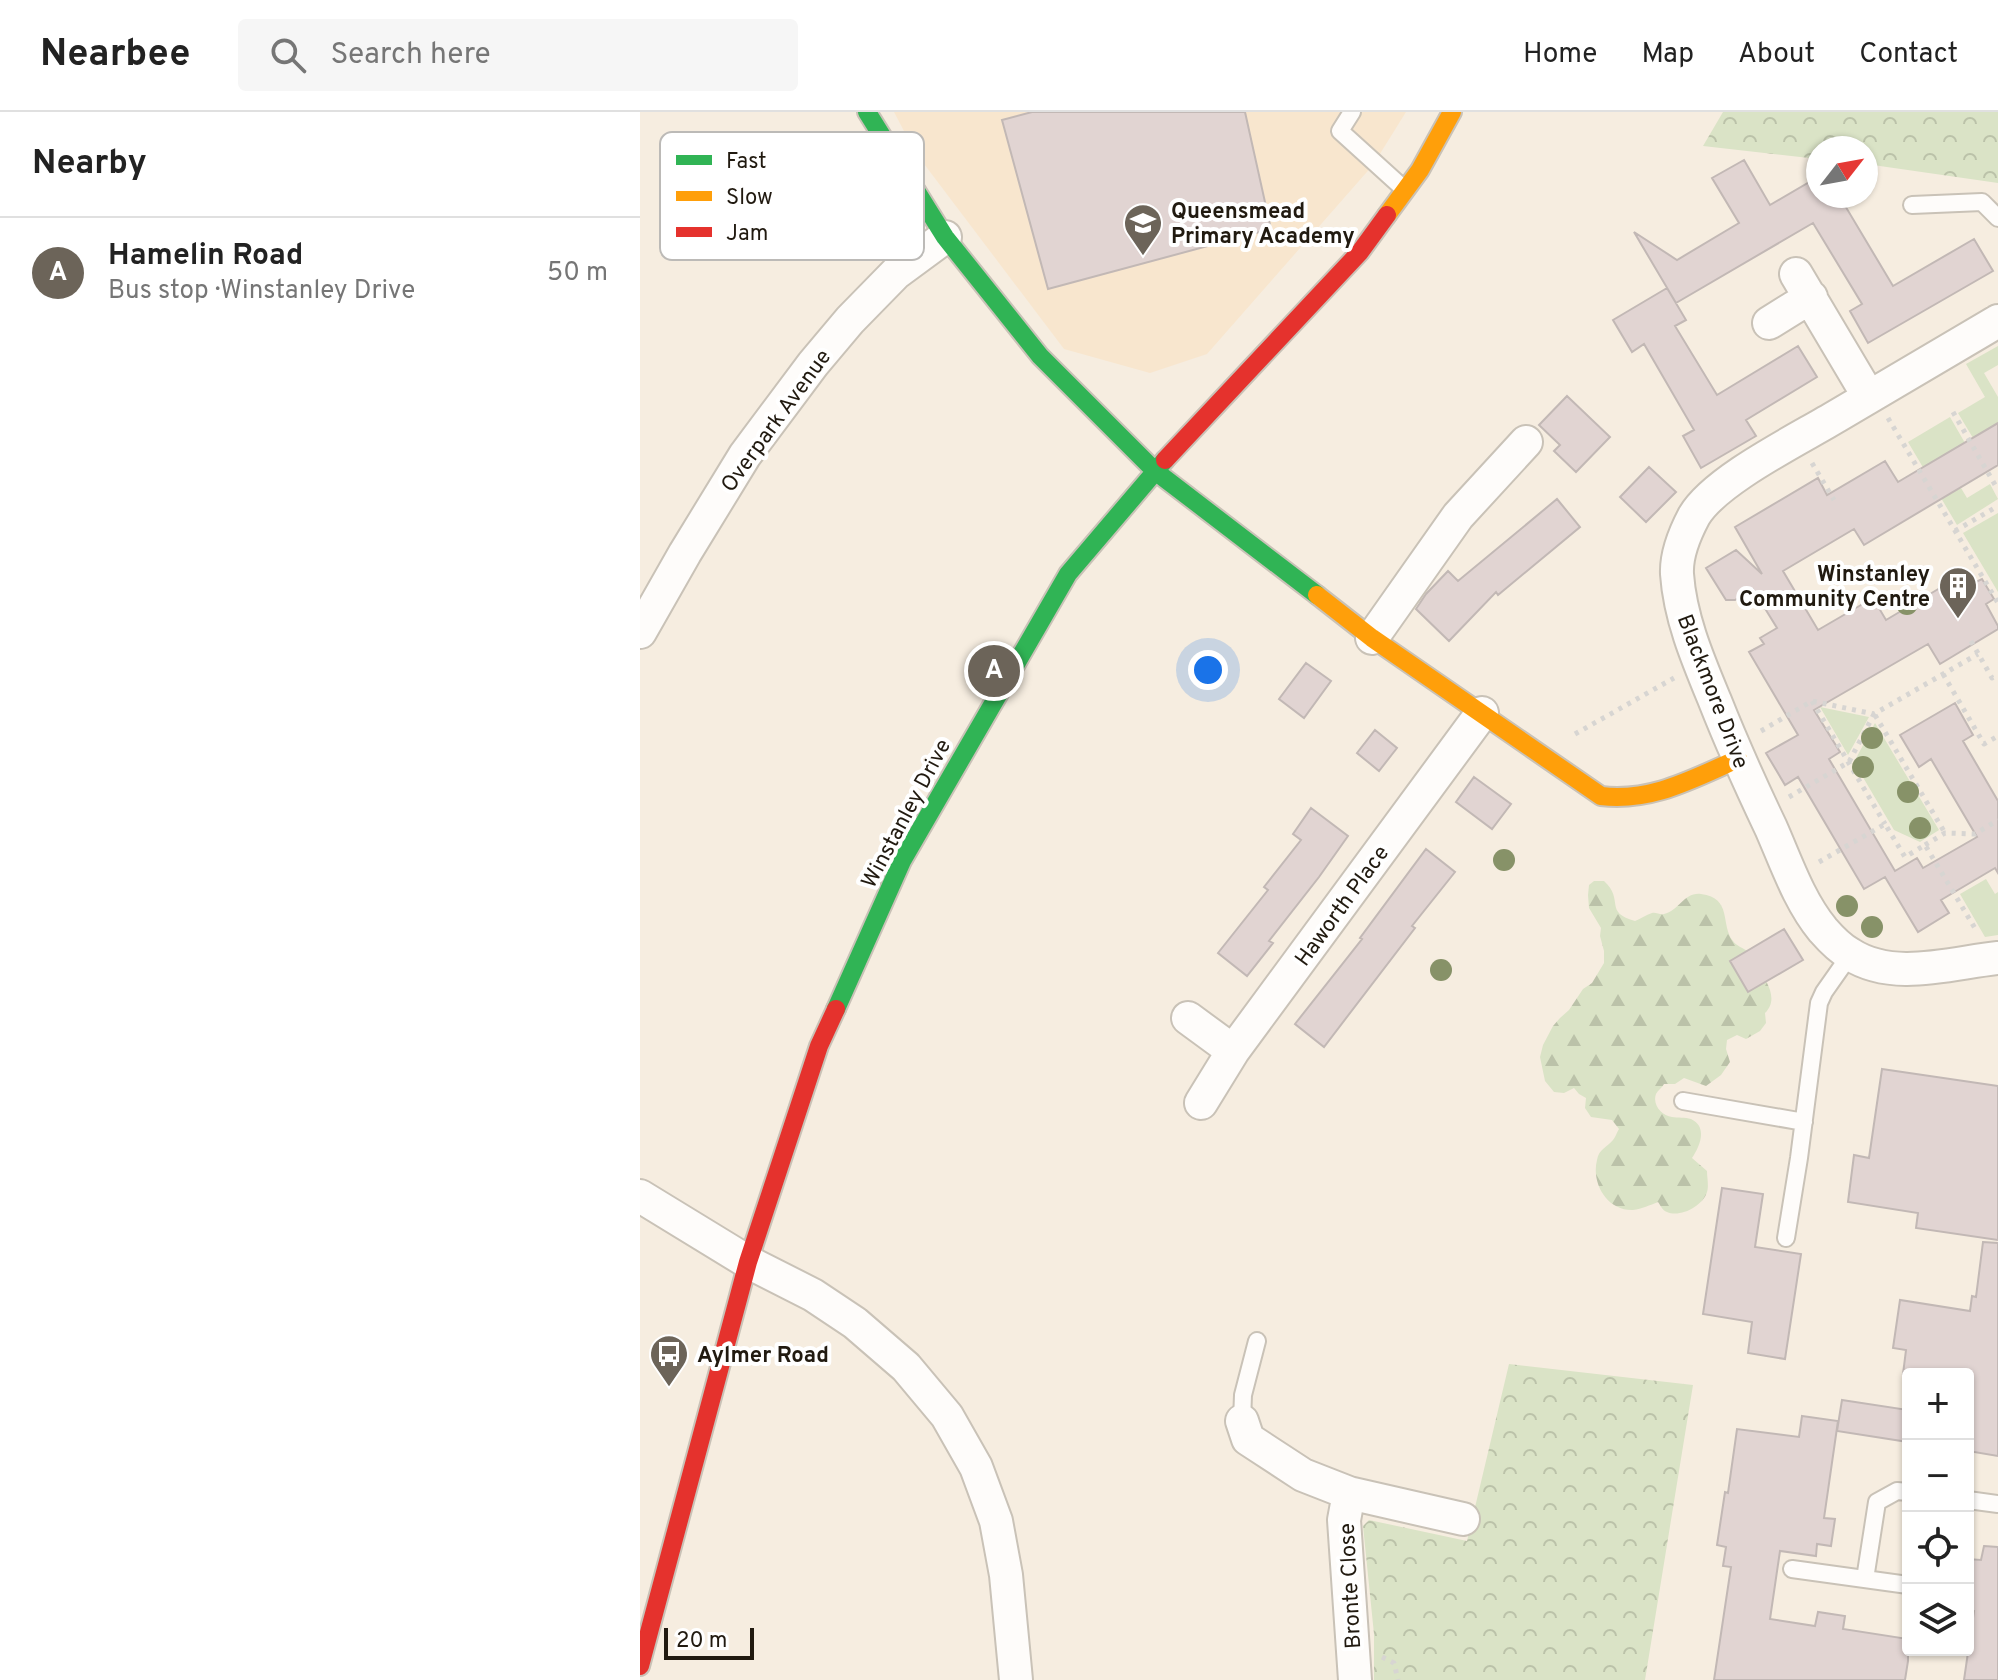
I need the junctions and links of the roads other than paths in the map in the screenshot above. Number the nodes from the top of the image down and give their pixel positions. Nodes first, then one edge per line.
1 (867, 112) edge
2 (1352, 112) edge
3 (1452, 112) edge
4 (879, 132) edge
5 (1405, 190) junction
6 (924, 203) edge
7 (1912, 205) dead end
8 (1998, 218) edge
9 (945, 237) junction
10 (924, 252) edge
11 (914, 260) edge
12 (1998, 321) edge
13 (1769, 323) dead end
14 (1872, 396) junction
15 (1526, 442) dead end
16 (1155, 471) junction
17 (640, 632) edge
18 (1372, 638) junction
19 (1482, 713) junction
20 (1736, 753) junction
21 (1850, 955) junction
22 (1990, 958) edge
23 (1188, 1018) dead end
24 (1233, 1051) junction
25 (1683, 1101) dead end
26 (1201, 1103) dead end
27 (1804, 1122) junction
28 (640, 1196) edge
29 (1786, 1238) dead end
30 (748, 1262) junction
31 (1257, 1341) dead end
32 (1242, 1421) joint
33 (1902, 1491) edge
34 (1349, 1493) junction
35 (1974, 1501) edge
36 (1998, 1504) edge
37 (1463, 1519) dead end
38 (1792, 1569) dead end
39 (1865, 1579) junction
40 (1902, 1584) edge
41 (640, 1666) edge
42 (1016, 1680) edge
43 (1355, 1680) edge

1 - 4 street
2 - 5 lane
3 - 5 street, Winstanley Drive
5 - 16 street, Winstanley Drive
6 - 9 street
7 - 8 lane
9 - 10 street, Overpark Avenue
9 - 16 street
11 - 17 street, Overpark Avenue
12 - 14 street, Blackmore Drive
13 - 14 street
14 - 20 street, Blackmore Drive
15 - 18 street
16 - 18 street
16 - 30 street, Winstanley Drive
18 - 19 street
19 - 20 street
19 - 24 street, Haworth Place
20 - 21 street, Blackmore Drive
21 - 22 street, Blackmore Drive
21 - 27 lane
23 - 24 street
24 - 26 street, Haworth Place
25 - 27 lane
27 - 29 lane
28 - 30 street
30 - 41 street, Winstanley Drive
30 - 42 street
31 - 32 lane
32 - 34 street, Bronte Close
33 - 39 lane
34 - 37 street, Bronte Close
34 - 43 street, Bronte Close
35 - 36 lane
38 - 39 lane
39 - 40 lane

